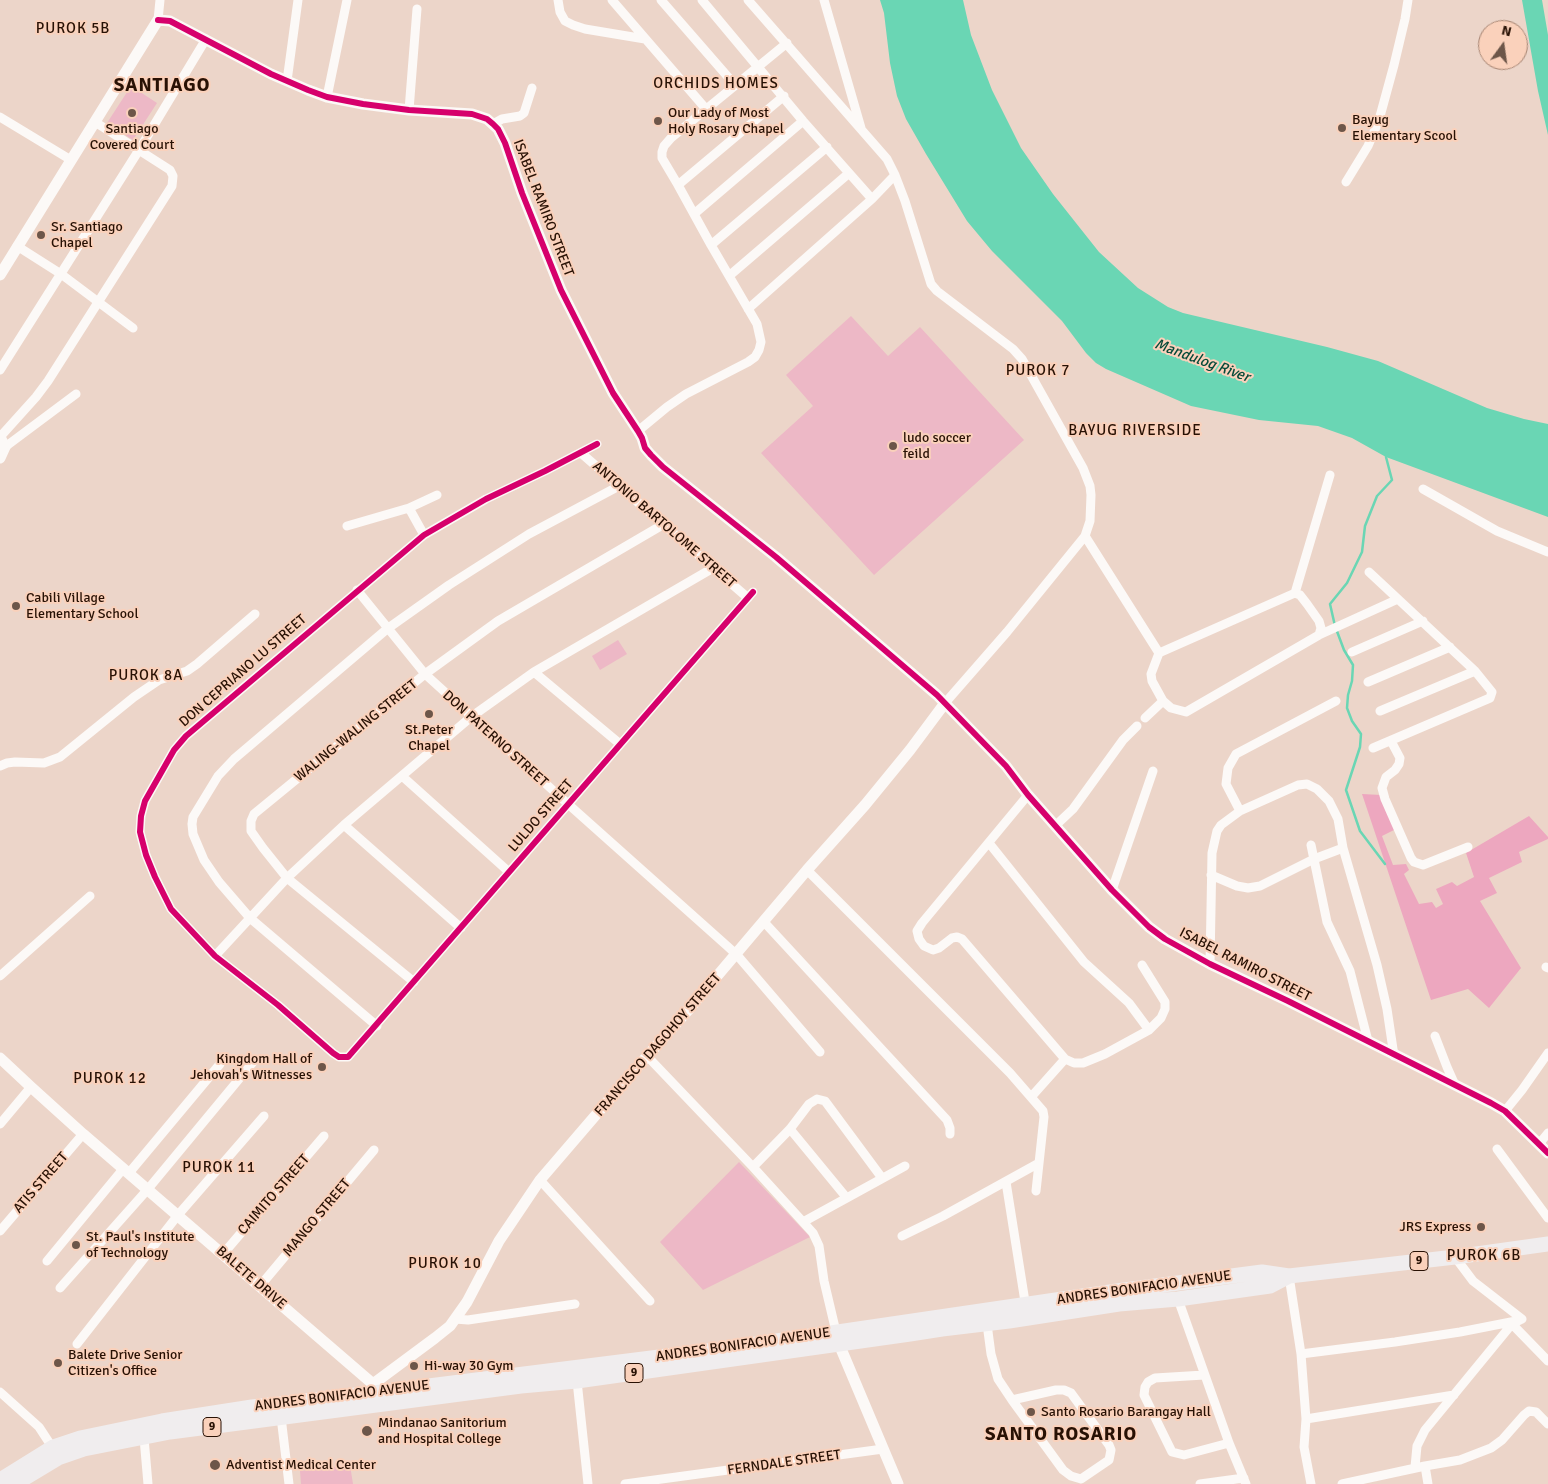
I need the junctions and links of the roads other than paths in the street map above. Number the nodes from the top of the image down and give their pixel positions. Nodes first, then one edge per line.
1 (160, 0) edge
2 (298, 0) edge
3 (347, 0) edge
4 (558, 0) edge
5 (612, 0) edge
6 (660, 0) edge
7 (702, 0) edge
8 (748, 0) edge
9 (824, 0) edge
10 (1408, 0) edge
11 (417, 9) dead end
12 (158, 20) junction
13 (206, 39) junction
14 (645, 39) junction
15 (786, 43) junction
16 (759, 66) junction
17 (287, 81) junction
18 (735, 85) junction
19 (532, 88) dead end
20 (784, 96) junction
21 (327, 98) junction
22 (706, 109) junction
23 (410, 110) junction
24 (0, 117) edge
25 (803, 121) junction
26 (94, 122) junction
27 (493, 124) junction
28 (862, 130) junction
29 (827, 147) junction
30 (139, 150) junction
31 (71, 160) junction
32 (848, 174) junction
33 (895, 175) junction
34 (1346, 182) dead end
35 (678, 185) junction
36 (872, 199) junction
37 (694, 214) junction
38 (710, 245) junction
39 (18, 246) junction
40 (61, 274) junction
41 (0, 275) edge
42 (728, 276) junction
43 (98, 301) junction
44 (748, 308) junction
45 (132, 328) dead end
46 (0, 370) edge
47 (76, 394) dead end
48 (638, 431) junction
49 (2, 440) edge
50 (597, 444) dead end
51 (581, 453) junction
52 (0, 458) edge
53 (1330, 474) dead end
54 (619, 486) junction
55 (1423, 489) dead end
56 (437, 495) dead end
57 (409, 508) junction
58 (664, 524) junction
59 (347, 526) dead end
60 (424, 534) junction
61 (1085, 536) junction
62 (1548, 552) edge
63 (713, 568) junction
64 (1370, 572) dead end
65 (357, 590) junction
66 (1295, 593) junction
67 (750, 595) joint
68 (1398, 599) junction
69 (255, 614) dead end
70 (1423, 622) junction
71 (387, 630) junction
72 (1320, 635) junction
73 (1450, 646) junction
74 (1352, 652) dead end
75 (1159, 653) junction
76 (1475, 671) junction
77 (534, 672) junction
78 (424, 674) junction
79 (1368, 682) dead end
80 (941, 699) junction
81 (1163, 701) junction
82 (1336, 701) dead end
83 (1380, 711) dead end
84 (471, 717) junction
85 (1145, 718) dead end
86 (1137, 726) dead end
87 (1391, 740) junction
88 (620, 744) junction
89 (1373, 748) dead end
90 (0, 766) edge
91 (1153, 771) dead end
92 (402, 776) junction
93 (1028, 795) junction
94 (568, 804) junction
95 (1240, 811) junction
96 (344, 825) junction
97 (1056, 826) junction
98 (989, 843) junction
99 (1311, 845) dead end
100 (1468, 847) dead end
101 (1343, 848) junction
102 (1314, 859) junction
103 (807, 870) junction
104 (509, 872) junction
105 (1211, 875) junction
106 (286, 878) junction
107 (1112, 890) junction
108 (90, 896) dead end
109 (250, 918) junction
110 (764, 922) junction
111 (461, 928) junction
112 (737, 955) junction
113 (215, 956) junction
114 (1210, 964) junction
115 (1142, 965) dead end
116 (0, 976) edge
117 (414, 982) junction
118 (377, 1026) junction
119 (1148, 1030) junction
120 (1435, 1036) dead end
121 (1368, 1041) junction
122 (820, 1052) dead end
123 (1548, 1053) edge
124 (647, 1056) junction
125 (1394, 1056) junction
126 (348, 1057) joint
127 (0, 1058) edge
128 (1065, 1058) junction
129 (254, 1061) dead end
130 (220, 1064) dead end
131 (1455, 1086) junction
132 (31, 1087) junction
133 (1032, 1096) junction
134 (1505, 1111) junction
135 (264, 1116) dead end
136 (0, 1124) edge
137 (790, 1129) junction
138 (1548, 1133) edge
139 (83, 1134) junction
140 (950, 1134) dead end
141 (324, 1136) dead end
142 (1539, 1144) junction
143 (1497, 1149) dead end
144 (374, 1150) dead end
145 (1548, 1153) edge
146 (1039, 1164) junction
147 (905, 1166) dead end
148 (753, 1167) junction
149 (126, 1171) junction
150 (882, 1178) junction
151 (540, 1180) junction
152 (1006, 1182) junction
153 (148, 1189) junction
154 (1036, 1191) dead end
155 (846, 1197) junction
156 (178, 1215) junction
157 (1548, 1218) edge
158 (803, 1222) junction
159 (0, 1231) edge
160 (902, 1236) dead end
161 (1548, 1244) edge
162 (223, 1254) junction
163 (1455, 1257) junction
164 (47, 1261) dead end
165 (1289, 1276) junction
166 (260, 1286) junction
167 (60, 1288) dead end
168 (1178, 1299) junction
169 (650, 1301) dead end
170 (575, 1304) dead end
171 (1026, 1312) junction
172 (455, 1319) junction
173 (1522, 1320) junction
174 (987, 1324) junction
175 (1512, 1324) junction
176 (837, 1338) junction
177 (77, 1344) dead end
178 (1301, 1354) junction
179 (1548, 1361) edge
180 (1204, 1375) junction
181 (577, 1381) junction
182 (0, 1392) edge
183 (1454, 1394) junction
184 (374, 1395) junction
185 (1012, 1400) junction
186 (281, 1417) junction
187 (1306, 1418) junction
188 (1548, 1424) edge
189 (144, 1438) junction
190 (1229, 1443) junction
191 (883, 1450) junction
192 (55, 1453) junction
193 (1420, 1466) junction
194 (0, 1480) edge
195 (1245, 1481) edge
196 (15, 1484) edge
197 (148, 1484) edge
198 (290, 1484) edge
199 (588, 1484) edge
200 (624, 1484) edge
201 (898, 1484) edge
202 (1200, 1484) edge
203 (1311, 1484) edge
204 (1342, 1484) edge
205 (1428, 1484) edge

1 - 12 street
2 - 17 street
3 - 21 street
4 - 14 street
5 - 14 street
6 - 18 street
7 - 16 street
8 - 15 street
9 - 28 street
10 - 34 street
11 - 23 street
12 - 13 street
12 - 26 street
13 - 17 street
13 - 30 street
14 - 22 street
15 - 16 street
15 - 28 street
16 - 18 street
16 - 20 street
17 - 21 street
18 - 22 street
19 - 27 street
20 - 25 street
20 - 35 street
21 - 23 street
22 - 35 street
23 - 27 street
24 - 31 street
25 - 29 street
25 - 37 street
26 - 30 street
26 - 31 street
27 - 48 street, ISABEL RAMIRO STREET
28 - 33 street
29 - 32 street
29 - 38 street
30 - 40 street
30 - 43 street
31 - 39 street
32 - 36 street
32 - 42 street
33 - 36 street
33 - 61 street
35 - 37 street
36 - 44 street
37 - 38 street
38 - 42 street
39 - 40 street
39 - 41 street
40 - 43 street
40 - 46 street
42 - 44 street
43 - 45 street
43 - 49 street
44 - 48 street
47 - 49 street
48 - 80 street, ISABEL RAMIRO STREET
49 - 52 street
50 - 51 street, DON CEPRIANO LU STREET
51 - 54 street, ANTONIO BARTOLOME STREET
51 - 60 street, DON CEPRIANO LU STREET
53 - 66 street
54 - 58 street, ANTONIO BARTOLOME STREET
54 - 71 street
55 - 62 street
56 - 57 street
57 - 59 street
57 - 60 street
58 - 63 street, ANTONIO BARTOLOME STREET
58 - 78 street, WALING-WALING STREET
60 - 65 street, DON CEPRIANO LU STREET
61 - 75 street
61 - 80 street
63 - 67 street, ANTONIO BARTOLOME STREET
63 - 77 street
64 - 68 street
65 - 71 street, DON PATERNO STREET
65 - 113 street, DON CEPRIANO LU STREET
66 - 72 street
66 - 75 street
67 - 88 street, LULDO STREET
68 - 70 street
68 - 72 street
69 - 90 street
70 - 73 street
70 - 74 street
71 - 78 street, DON PATERNO STREET
71 - 109 street
72 - 81 street
73 - 76 street
73 - 79 street
75 - 81 street
76 - 83 street
76 - 87 street
77 - 84 street
77 - 88 street
78 - 84 street, DON PATERNO STREET
78 - 106 street, WALING-WALING STREET
80 - 93 street, ISABEL RAMIRO STREET
80 - 103 street, FRANCISCO DAGOHOY STREET
81 - 85 street
82 - 95 street
84 - 92 street
84 - 94 street, DON PATERNO STREET
86 - 97 street
87 - 89 street
87 - 100 street
88 - 94 street, LULDO STREET
91 - 107 street
92 - 96 street
92 - 104 street
93 - 97 street, ISABEL RAMIRO STREET
93 - 98 street
94 - 104 street, LULDO STREET
94 - 112 street, DON PATERNO STREET
95 - 101 street
95 - 105 street
96 - 106 street
96 - 111 street
97 - 107 street, ISABEL RAMIRO STREET
98 - 119 street
98 - 128 street
99 - 102 street
101 - 102 street
101 - 125 street
102 - 105 street
102 - 121 street
103 - 110 street, FRANCISCO DAGOHOY STREET
103 - 133 street
104 - 111 street, LULDO STREET
105 - 114 street
106 - 109 street
106 - 117 street, WALING-WALING STREET
107 - 114 street, ISABEL RAMIRO STREET
108 - 116 street
109 - 113 street
109 - 118 street
110 - 112 street, FRANCISCO DAGOHOY STREET
110 - 140 street
111 - 117 street, LULDO STREET
112 - 122 street, DON PATERNO STREET
112 - 124 street, FRANCISCO DAGOHOY STREET
113 - 126 street, DON CEPRIANO LU STREET
114 - 121 street, ISABEL RAMIRO STREET
115 - 119 street
117 - 118 street, LULDO STREET
118 - 126 street, LULDO STREET
119 - 128 street
120 - 131 street
121 - 125 street, ISABEL RAMIRO STREET
123 - 134 street
124 - 148 street
124 - 151 street, FRANCISCO DAGOHOY STREET
125 - 131 street, ISABEL RAMIRO STREET
127 - 132 street, BALETE DRIVE
128 - 133 street
129 - 153 street
130 - 149 street
131 - 134 street, ISABEL RAMIRO STREET
132 - 136 street
132 - 139 street, BALETE DRIVE
133 - 146 street
134 - 142 street, ISABEL RAMIRO STREET
135 - 156 street
137 - 148 street
137 - 150 street
137 - 155 street
138 - 142 street
139 - 149 street, BALETE DRIVE
139 - 159 street, ATIS STREET
141 - 162 street, CAIMITO STREET
142 - 145 street, ISABEL RAMIRO STREET
143 - 157 street
144 - 166 street, MANGO STREET
146 - 152 street
146 - 154 street
147 - 150 street
148 - 158 street
149 - 153 street, BALETE DRIVE
149 - 164 street
150 - 155 street
151 - 169 street
151 - 172 street, FRANCISCO DAGOHOY STREET
152 - 160 street
152 - 171 street
153 - 156 street, BALETE DRIVE
153 - 167 street
155 - 158 street
156 - 162 street, BALETE DRIVE
156 - 177 street
158 - 176 street
161 - 163 highway, ANDRES BONIFACIO AVENUE / 9
162 - 166 street, BALETE DRIVE
163 - 165 highway, ANDRES BONIFACIO AVENUE / 9
163 - 173 street
165 - 168 highway, ANDRES BONIFACIO AVENUE / 9
165 - 171 highway, ANDRES BONIFACIO AVENUE / 9
165 - 178 street
166 - 184 street, BALETE DRIVE
168 - 171 highway, ANDRES BONIFACIO AVENUE / 9
168 - 180 street
170 - 172 street
171 - 174 highway, ANDRES BONIFACIO AVENUE / 9
171 - 176 highway, ANDRES BONIFACIO AVENUE / 9
172 - 184 street, FRANCISCO DAGOHOY STREET
173 - 175 street
173 - 178 street
174 - 176 highway, ANDRES BONIFACIO AVENUE / 9
174 - 185 street
175 - 179 street
175 - 183 street
176 - 181 highway, ANDRES BONIFACIO AVENUE / 9
176 - 184 highway, ANDRES BONIFACIO AVENUE / 9
176 - 191 street
178 - 187 street
180 - 190 street
180 - 190 street
181 - 184 highway, ANDRES BONIFACIO AVENUE / 9
181 - 199 street
182 - 192 street
183 - 187 street
183 - 193 street
184 - 186 highway, ANDRES BONIFACIO AVENUE / 9
184 - 192 highway, ANDRES BONIFACIO AVENUE / 9
185 - 185 street
186 - 189 highway, ANDRES BONIFACIO AVENUE / 9
186 - 198 street
187 - 203 street
188 - 193 street
189 - 192 highway, ANDRES BONIFACIO AVENUE / 9
189 - 197 street
190 - 195 street
191 - 200 street, FERNDALE STREET
191 - 201 street
192 - 194 highway, ANDRES BONIFACIO AVENUE / 9
192 - 196 highway, ANDRES BONIFACIO AVENUE / 9
193 - 204 street
193 - 205 street
195 - 202 street

